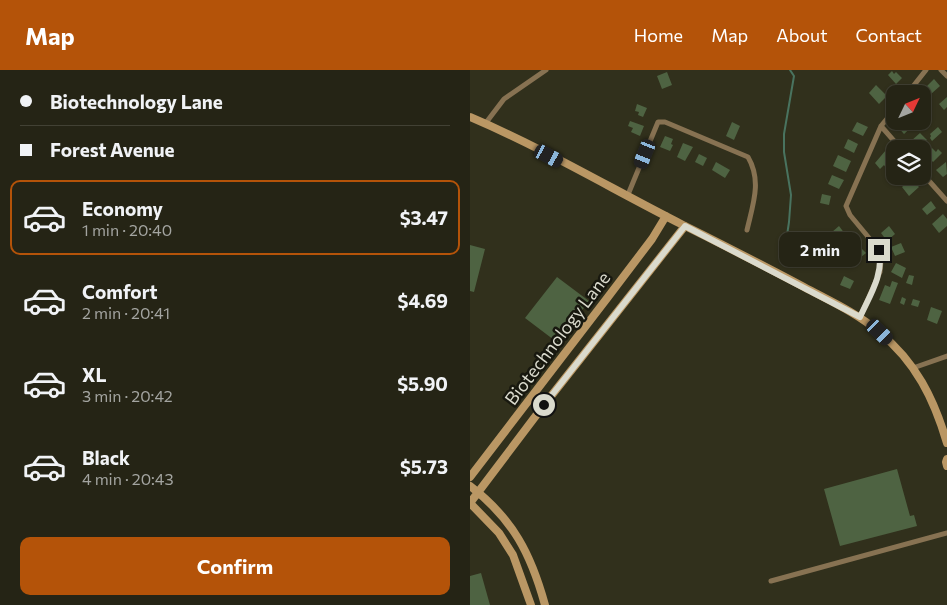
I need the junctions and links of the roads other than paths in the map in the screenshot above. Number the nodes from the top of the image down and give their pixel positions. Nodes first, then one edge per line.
1 (546, 70) edge
2 (926, 70) edge
3 (941, 70) edge
4 (947, 76) edge
5 (914, 85) edge
6 (470, 117) edge
7 (886, 120) edge
8 (485, 124) junction
9 (881, 126) junction
10 (894, 140) edge
11 (931, 183) edge
12 (627, 197) junction
13 (947, 201) edge
14 (666, 216) junction
15 (685, 226) junction
16 (747, 230) dead end
17 (860, 317) junction
18 (947, 356) edge
19 (913, 368) junction
20 (947, 443) edge
21 (947, 459) edge
22 (947, 466) edge
23 (470, 477) edge
24 (470, 486) edge
25 (479, 493) junction
26 (470, 503) edge
27 (947, 533) edge
28 (771, 580) dead end
29 (531, 605) edge
30 (545, 605) edge

1 - 8 street
2 - 5 street
3 - 4 street
6 - 8 street
7 - 9 street
8 - 12 street
9 - 10 street
9 - 17 street
11 - 13 street
12 - 14 street
12 - 16 street
14 - 15 street
14 - 23 street, Biotechnology Lane
15 - 17 street
15 - 25 street, Biotechnology Lane
17 - 19 street
18 - 19 street
19 - 20 street
21 - 22 street
24 - 25 street
25 - 26 street, Biotechnology Lane
25 - 30 street
26 - 29 street
27 - 28 street

